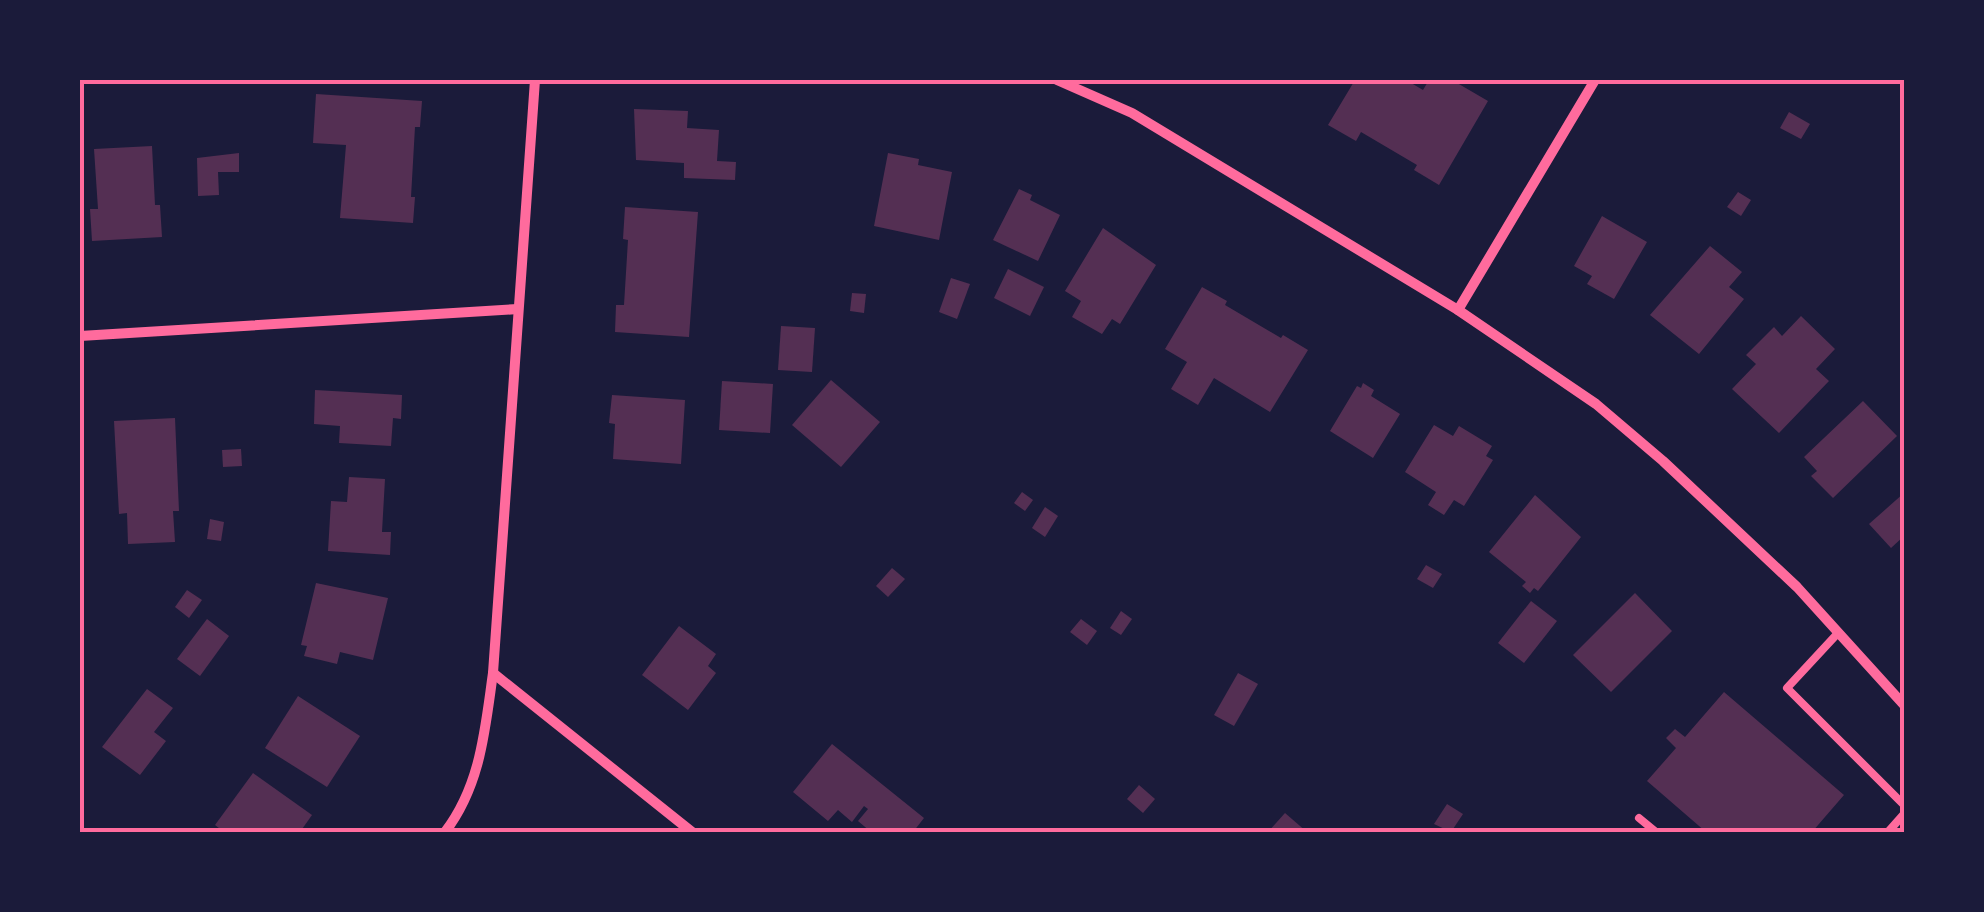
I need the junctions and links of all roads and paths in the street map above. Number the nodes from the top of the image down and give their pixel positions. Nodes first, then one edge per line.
1 (534, 80) edge
2 (1058, 80) edge
3 (1595, 80) edge
4 (518, 309) junction
5 (1458, 310) junction
6 (80, 336) edge
7 (1838, 633) junction
8 (493, 672) junction
9 (1904, 706) edge
10 (1904, 805) edge
11 (1904, 814) edge
12 (1640, 818) dead end
13 (445, 832) edge
14 (692, 832) edge
15 (1656, 832) edge
16 (1888, 832) edge

1 - 4 street
2 - 5 street
3 - 5 street
4 - 6 street
4 - 8 street
5 - 7 street
7 - 9 street
7 - 10 lane
8 - 13 street
8 - 14 street
11 - 16 lane
12 - 15 lane

